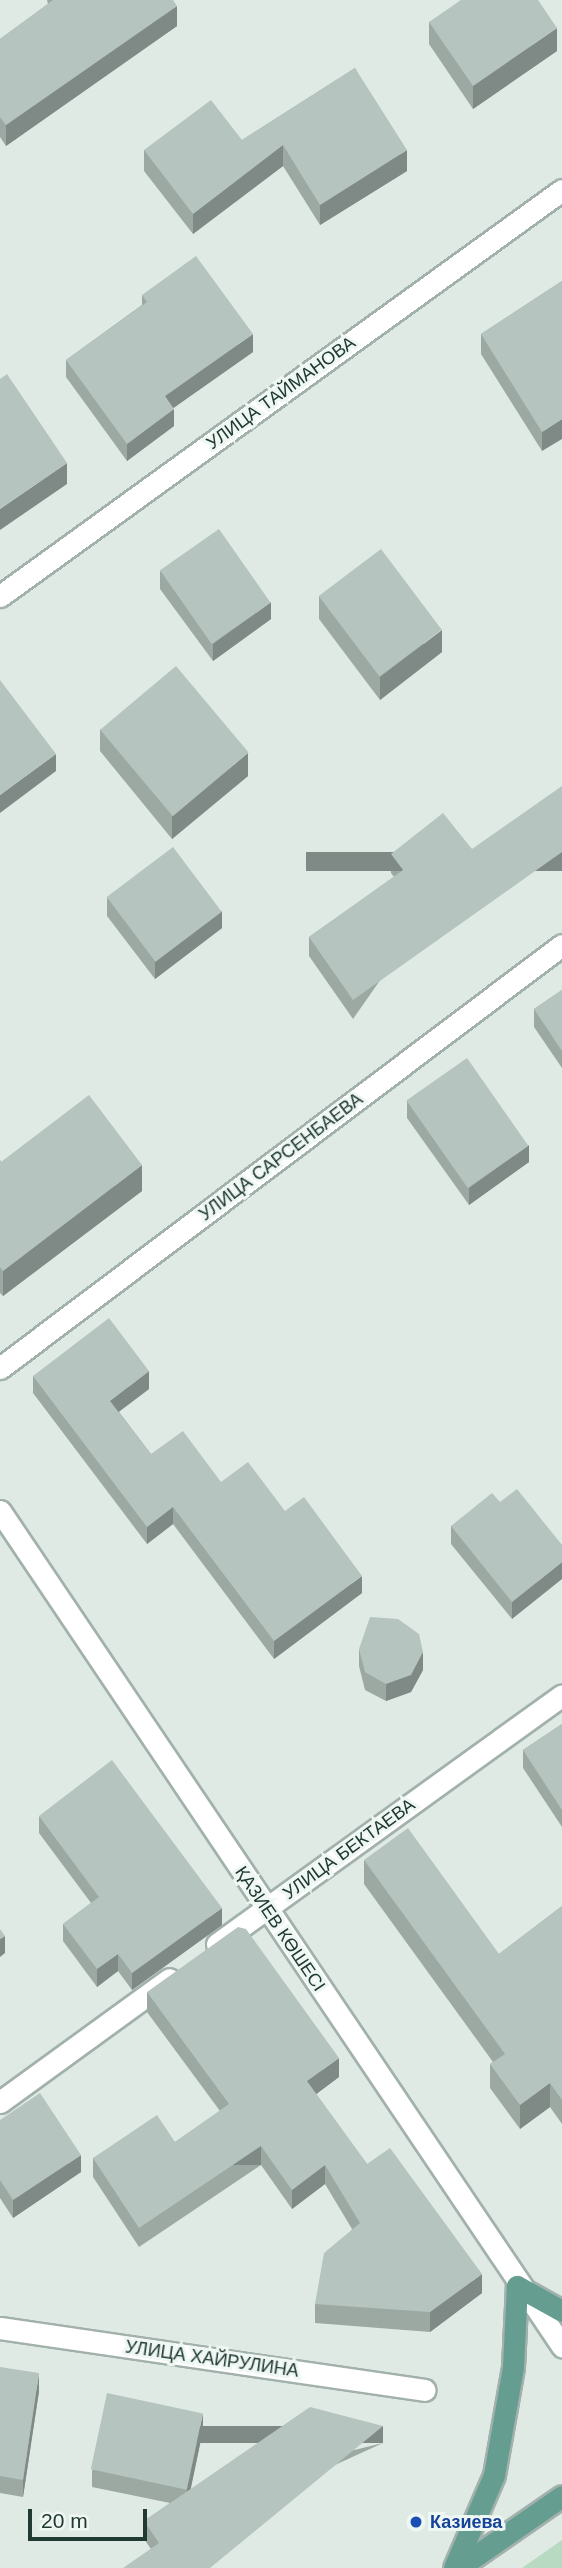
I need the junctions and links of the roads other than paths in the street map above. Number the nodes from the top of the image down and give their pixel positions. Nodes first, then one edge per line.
1 (562, 190) edge
2 (0, 596) edge
3 (562, 945) edge
4 (0, 1368) edge
5 (0, 1511) edge
6 (562, 1695) edge
7 (267, 1908) junction
8 (0, 2102) edge
9 (517, 2286) junction
10 (562, 2311) edge
11 (0, 2328) edge
12 (562, 2346) edge
13 (424, 2390) dead end
14 (562, 2496) edge
15 (456, 2568) edge

1 - 2 street, УЛИЦА ТАЙМАНОВА
3 - 4 street, УЛИЦА САРСЕНБАЕВА
5 - 7 street, ҚАЗИЕВ КӨШЕСІ
6 - 7 street, УЛИЦА БЕКТАЕВА
7 - 8 street, УЛИЦА БЕКТАЕВА
7 - 9 street, ҚАЗИЕВ КӨШЕСІ
9 - 10 main road
9 - 12 street, ҚАЗИЕВ КӨШЕСІ
9 - 15 main road
11 - 13 street, УЛИЦА ХАЙРУЛИНА
14 - 15 main road

